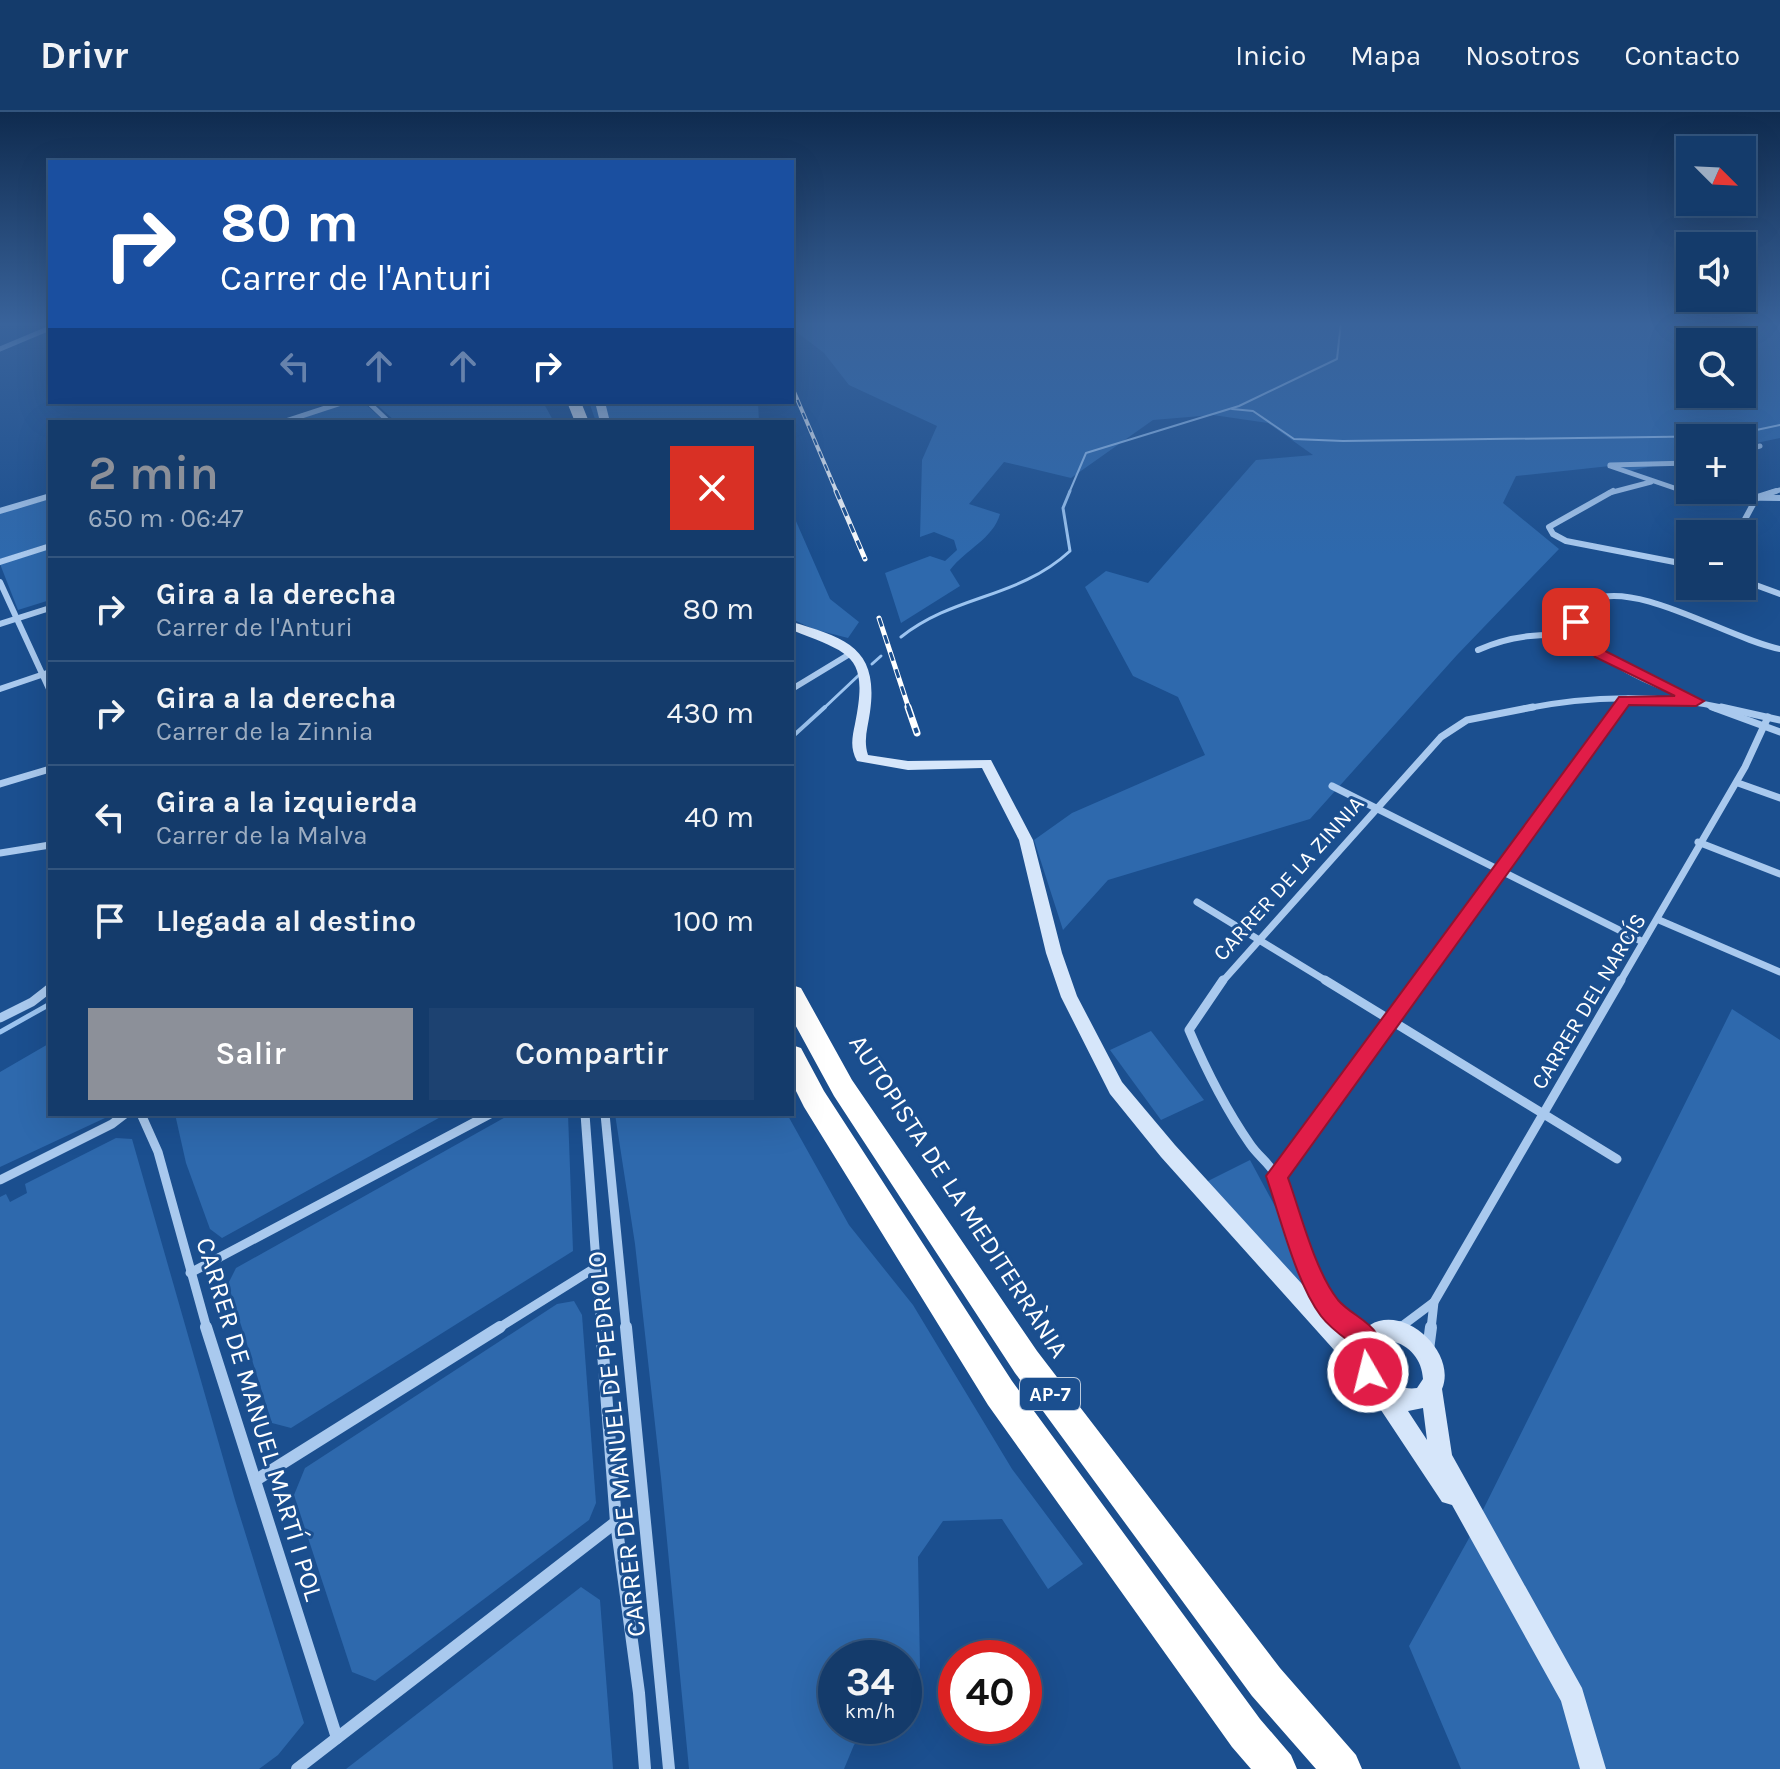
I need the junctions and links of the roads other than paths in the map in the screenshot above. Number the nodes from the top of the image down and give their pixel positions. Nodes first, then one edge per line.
1 (338, 404) edge
2 (370, 404) edge
3 (289, 420) edge
4 (387, 420) edge
5 (1760, 446) dead end
6 (1756, 447) edge
7 (1676, 464) edge
8 (1651, 482) junction
9 (1780, 490) edge
10 (48, 497) edge
11 (1757, 497) junction
12 (1780, 498) edge
13 (0, 511) edge
14 (1745, 520) edge
15 (48, 547) edge
16 (0, 562) edge
17 (1676, 562) edge
18 (0, 582) edge
19 (1756, 585) edge
20 (1780, 594) edge
21 (48, 609) edge
22 (16, 619) junction
23 (0, 624) edge
24 (794, 627) edge
25 (1585, 637) junction
26 (1780, 649) edge
27 (1478, 650) dead end
28 (853, 651) junction
29 (46, 673) edge
30 (794, 688) edge
31 (0, 689) edge
32 (1596, 700) junction
33 (1624, 701) junction
34 (1696, 701) junction
35 (1616, 712) junction
36 (1768, 717) junction
37 (1780, 720) edge
38 (1764, 728) junction
39 (1780, 732) edge
40 (48, 770) edge
41 (1738, 783) junction
42 (0, 784) edge
43 (1332, 786) dead end
44 (1780, 798) edge
45 (1378, 807) junction
46 (1698, 842) junction
47 (48, 845) edge
48 (0, 853) edge
49 (1500, 871) junction
50 (1780, 874) edge
51 (1197, 902) dead end
52 (1659, 920) junction
53 (1258, 942) junction
54 (1643, 942) junction
55 (1780, 972) edge
56 (48, 990) edge
57 (794, 999) edge
58 (0, 1018) edge
59 (1389, 1021) junction
60 (794, 1060) edge
61 (1543, 1115) junction
62 (122, 1116) edge
63 (144, 1116) edge
64 (486, 1116) edge
65 (585, 1116) edge
66 (605, 1116) edge
67 (1617, 1159) dead end
68 (1277, 1176) junction
69 (0, 1180) edge
70 (598, 1266) junction
71 (190, 1273) junction
72 (1434, 1302) junction
73 (1397, 1331) junction
74 (1367, 1340) junction
75 (1428, 1355) junction
76 (1374, 1380) junction
77 (1431, 1389) junction
78 (256, 1480) junction
79 (616, 1522) junction
80 (1493, 1554) junction
81 (337, 1738) junction
82 (297, 1769) edge
83 (645, 1769) edge
84 (669, 1769) edge
85 (1277, 1769) edge
86 (1342, 1769) edge
87 (1593, 1769) edge

1 - 3 street
2 - 4 street
5 - 6 street
7 - 8 street
8 - 11 street
8 - 17 street
9 - 11 street
10 - 13 street
11 - 12 street
11 - 14 street
15 - 16 street
18 - 22 street
19 - 20 street
21 - 22 street
22 - 23 street
22 - 29 street
24 - 28 street
25 - 26 street
25 - 27 street
25 - 34 street
28 - 30 street
28 - 76 street
29 - 31 street
32 - 33 street, CARRER DE LA ZINNIA
32 - 35 street
32 - 45 street, CARRER DE LA ZINNIA
33 - 34 street, CARRER DE LA ZINNIA
33 - 35 street
34 - 36 street, CARRER DE LA ZINNIA
34 - 38 street
35 - 49 street
36 - 37 street, CARRER DE LA ZINNIA
36 - 38 street, CARRER DEL NARCÍS
38 - 39 street
38 - 41 street, CARRER DEL NARCÍS
40 - 42 street
41 - 44 street
41 - 46 street, CARRER DEL NARCÍS
43 - 45 street
45 - 49 street
45 - 53 street, CARRER DE LA ZINNIA
46 - 50 street
46 - 52 street, CARRER DEL NARCÍS
47 - 48 street
49 - 54 street
49 - 59 street
51 - 53 street
52 - 54 street, CARRER DEL NARCÍS
52 - 55 street
53 - 59 street
53 - 68 street, CARRER DE LA ZINNIA
54 - 61 street, CARRER DEL NARCÍS
56 - 58 street
57 - 86 highway, AUTOPISTA DE LA MEDITERRÀNIA / AP-7
59 - 61 street
59 - 68 street
60 - 85 highway, AP-7
61 - 67 street
61 - 72 street, CARRER DEL NARCÍS
62 - 69 street
63 - 71 street, CARRER DE MANUEL MARTÍ I POL
64 - 71 street
65 - 70 street, CARRER DE MANUEL DE PEDROLO
66 - 84 street, CARRER DE MANUEL DE PEDROLO
68 - 74 street, CARRER DE LA ZINNIA
70 - 78 street
70 - 79 street, CARRER DE MANUEL DE PEDROLO
71 - 78 street, CARRER DE MANUEL MARTÍ I POL
72 - 73 street, CARRER DEL NARCÍS
72 - 75 street, CARRER DEL NARCÍS
73 - 74 street
73 - 75 street
74 - 76 street
75 - 77 street
76 - 77 street
76 - 80 street
77 - 80 street
78 - 81 street, CARRER DE MANUEL MARTÍ I POL
79 - 81 street
79 - 83 street, CARRER DE MANUEL DE PEDROLO
80 - 87 street
81 - 82 street

